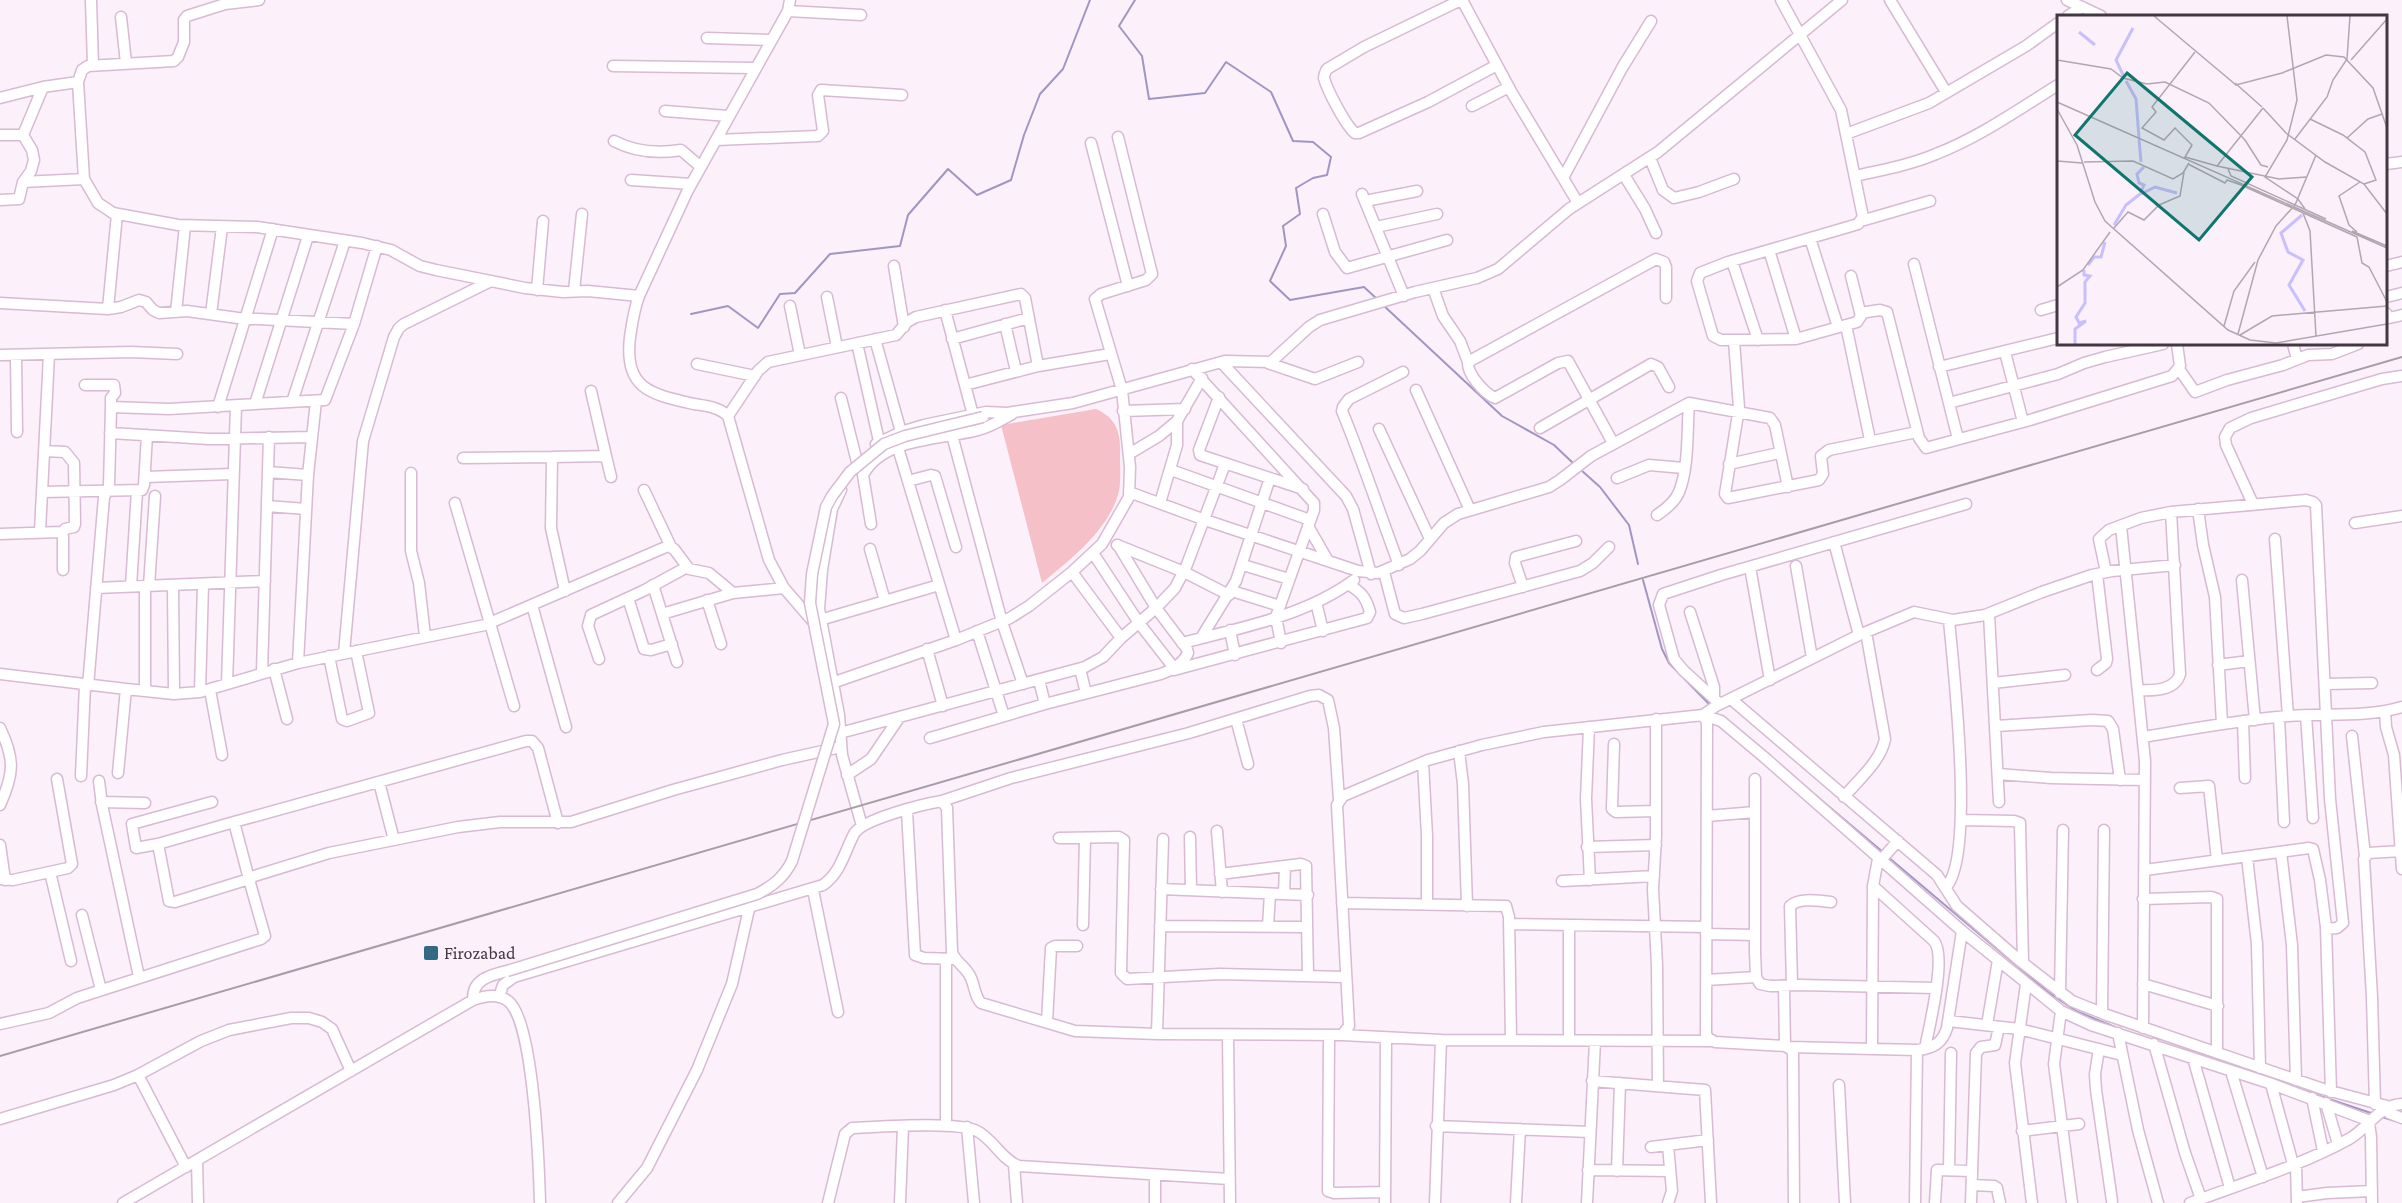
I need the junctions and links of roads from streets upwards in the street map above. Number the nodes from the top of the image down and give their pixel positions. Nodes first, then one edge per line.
1 (91, 0) edge
2 (260, 0) edge
3 (1462, 0) edge
4 (1780, 0) edge
5 (1842, 0) edge
6 (1890, 0) edge
7 (2067, 0) edge
8 (789, 6) edge
9 (2082, 7) junction
10 (861, 15) dead end
11 (2070, 15) edge
12 (2099, 15) edge
13 (121, 17) dead end
14 (1651, 21) dead end
15 (2057, 24) edge
16 (1800, 35) junction
17 (708, 38) dead end
18 (771, 40) junction
19 (126, 63) junction
20 (93, 65) junction
21 (1497, 65) junction
22 (614, 66) dead end
23 (755, 68) junction
24 (78, 82) junction
25 (2057, 86) edge
26 (44, 87) junction
27 (1509, 87) junction
28 (1947, 92) junction
29 (902, 96) dead end
30 (0, 98) edge
31 (1472, 106) dead end
32 (665, 111) dead end
33 (728, 116) junction
34 (0, 135) edge
35 (23, 135) junction
36 (1846, 135) junction
37 (1118, 137) dead end
38 (716, 140) junction
39 (614, 141) dead end
40 (1091, 143) dead end
41 (1650, 158) junction
42 (2402, 162) edge
43 (2387, 164) edge
44 (701, 167) junction
45 (1624, 175) junction
46 (1855, 176) junction
47 (1563, 177) junction
48 (84, 179) junction
49 (1734, 179) dead end
50 (631, 180) dead end
51 (22, 182) junction
52 (691, 184) junction
53 (1417, 191) dead end
54 (0, 200) edge
55 (1930, 201) dead end
56 (1578, 203) junction
57 (117, 214) junction
58 (582, 214) dead end
59 (1323, 214) dead end
60 (1437, 214) dead end
61 (543, 220) dead end
62 (1861, 221) junction
63 (185, 225) junction
64 (222, 227) junction
65 (1376, 227) junction
66 (273, 229) junction
67 (1656, 233) dead end
68 (308, 236) junction
69 (1810, 238) junction
70 (1447, 240) dead end
71 (345, 241) junction
72 (377, 246) junction
73 (1768, 250) junction
74 (1388, 255) junction
75 (1732, 261) junction
76 (2402, 262) edge
77 (1914, 264) dead end
78 (894, 266) dead end
79 (2387, 266) edge
80 (1851, 276) dead end
81 (489, 282) junction
82 (1128, 286) junction
83 (1433, 288) junction
84 (537, 290) junction
85 (574, 291) junction
86 (2402, 293) edge
87 (639, 296) junction
88 (1404, 296) junction
89 (827, 297) dead end
90 (2387, 297) edge
91 (1666, 298) dead end
92 (0, 303) edge
93 (790, 306) dead end
94 (2057, 306) edge
95 (108, 309) junction
96 (945, 310) junction
97 (2041, 310) dead end
98 (176, 312) junction
99 (1860, 313) junction
100 (211, 314) junction
101 (2402, 315) edge
102 (2387, 316) edge
103 (244, 318) junction
104 (1029, 318) junction
105 (282, 319) junction
106 (318, 322) junction
107 (354, 324) junction
108 (1005, 324) junction
109 (1842, 326) junction
110 (904, 327) junction
111 (2057, 338) edge
112 (875, 339) junction
113 (952, 339) junction
114 (1797, 339) junction
115 (1734, 340) junction
116 (1758, 340) junction
117 (857, 343) junction
118 (2158, 345) edge
119 (2177, 345) edge
120 (2293, 345) edge
121 (2355, 345) edge
122 (837, 347) junction
123 (2005, 352) junction
124 (177, 354) dead end
125 (1110, 354) junction
126 (16, 355) junction
127 (49, 355) junction
128 (800, 355) junction
129 (0, 356) edge
130 (2297, 358) junction
131 (1221, 362) junction
132 (1358, 362) dead end
133 (1468, 362) junction
134 (1268, 363) junction
135 (697, 364) dead end
136 (1038, 366) junction
137 (1939, 367) junction
138 (1192, 369) junction
139 (2179, 369) junction
140 (1016, 372) junction
141 (1403, 372) dead end
142 (755, 376) junction
143 (2401, 376) edge
144 (1202, 378) junction
145 (85, 385) dead end
146 (965, 385) junction
147 (2014, 386) junction
148 (1669, 387) dead end
149 (2402, 389) edge
150 (1122, 390) junction
151 (1416, 390) dead end
152 (591, 391) dead end
153 (1219, 397) junction
154 (841, 398) dead end
155 (1588, 400) junction
156 (316, 401) junction
157 (292, 402) junction
158 (1689, 403) junction
159 (1949, 403) junction
160 (255, 404) junction
161 (236, 406) junction
162 (111, 407) junction
163 (218, 407) junction
164 (1185, 410) junction
165 (1017, 411) junction
166 (1123, 411) junction
167 (1738, 412) junction
168 (728, 416) junction
169 (978, 416) junction
170 (1177, 421) junction
171 (2023, 422) junction
172 (1540, 428) dead end
173 (1379, 429) dead end
174 (17, 432) dead end
175 (901, 432) junction
176 (1917, 432) junction
177 (110, 434) junction
178 (147, 435) junction
179 (952, 435) junction
180 (269, 437) junction
181 (312, 437) junction
182 (233, 438) junction
183 (1958, 439) junction
184 (1870, 440) junction
185 (879, 441) junction
186 (1613, 443) junction
187 (897, 448) junction
188 (44, 451) junction
189 (1779, 453) junction
190 (1129, 454) junction
191 (606, 456) junction
192 (552, 457) junction
193 (463, 458) dead end
194 (1225, 464) junction
195 (1730, 464) junction
196 (858, 466) junction
197 (1684, 468) junction
198 (1170, 470) junction
199 (268, 472) junction
200 (411, 473) dead end
201 (232, 474) junction
202 (308, 475) junction
203 (145, 477) junction
204 (611, 477) dead end
205 (1270, 478) junction
206 (1617, 478) dead end
207 (908, 480) junction
208 (1217, 486) junction
209 (1788, 487) junction
210 (109, 489) junction
211 (1304, 489) junction
212 (136, 490) junction
213 (644, 490) dead end
214 (75, 491) junction
215 (42, 492) junction
216 (1129, 492) junction
217 (155, 496) dead end
218 (455, 503) dead end
219 (1160, 503) junction
220 (1262, 504) junction
221 (1966, 504) dead end
222 (2253, 504) junction
223 (267, 506) junction
224 (306, 509) junction
225 (2198, 509) junction
226 (1470, 510) junction
227 (2171, 512) junction
228 (1657, 515) dead end
229 (2402, 516) edge
230 (1205, 520) junction
231 (1309, 523) junction
232 (2355, 523) dead end
233 (871, 524) dead end
234 (2121, 526) junction
235 (40, 531) junction
236 (0, 534) edge
237 (62, 534) junction
238 (1252, 536) junction
239 (1430, 539) junction
240 (2275, 539) dead end
241 (1104, 540) junction
242 (1576, 541) dead end
243 (1834, 542) junction
244 (1118, 545) junction
245 (671, 547) junction
246 (956, 547) dead end
247 (1609, 547) dead end
248 (870, 549) dead end
249 (1298, 551) junction
250 (1093, 553) junction
251 (1328, 561) junction
252 (1243, 565) junction
253 (1399, 565) junction
254 (2175, 565) junction
255 (1796, 566) dead end
256 (687, 567) junction
257 (1750, 567) junction
258 (63, 570) dead end
259 (2126, 570) junction
260 (1072, 572) junction
261 (1184, 572) junction
262 (1384, 572) junction
263 (1367, 573) junction
264 (2102, 573) junction
265 (1289, 579) junction
266 (2242, 580) dead end
267 (265, 581) junction
268 (203, 584) junction
269 (229, 584) junction
270 (1348, 584) junction
271 (173, 585) junction
272 (653, 585) junction
273 (939, 585) junction
274 (131, 586) junction
275 (147, 586) junction
276 (1523, 587) junction
277 (96, 588) junction
278 (784, 588) junction
279 (564, 591) junction
280 (733, 592) junction
281 (1230, 593) junction
282 (628, 598) junction
283 (707, 600) junction
284 (885, 601) junction
285 (1316, 602) junction
286 (532, 605) junction
287 (1156, 608) junction
288 (1278, 611) junction
289 (1690, 612) dead end
290 (662, 614) junction
291 (1989, 614) junction
292 (820, 620) junction
293 (1949, 620) junction
294 (1002, 622) junction
295 (1139, 623) junction
296 (489, 624) junction
297 (1230, 630) junction
298 (977, 631) junction
299 (1323, 631) junction
300 (822, 632) junction
301 (1863, 633) junction
302 (425, 636) junction
303 (1121, 638) junction
304 (1201, 638) junction
305 (956, 640) junction
306 (1182, 643) junction
307 (1281, 643) junction
308 (672, 644) junction
309 (721, 644) dead end
310 (927, 649) junction
311 (356, 651) junction
312 (344, 653) junction
313 (1235, 655) junction
314 (329, 656) junction
315 (1812, 658) junction
316 (599, 659) dead end
317 (2249, 661) junction
318 (677, 662) dead end
319 (298, 663) junction
320 (2218, 664) junction
321 (274, 669) junction
322 (1080, 669) junction
323 (1172, 670) junction
324 (2097, 670) dead end
325 (262, 672) junction
326 (0, 674) edge
327 (2065, 675) dead end
328 (1039, 680) junction
329 (1770, 680) junction
330 (832, 683) junction
331 (1993, 683) junction
332 (2372, 683) dead end
333 (227, 684) junction
334 (1023, 684) junction
335 (2325, 684) junction
336 (86, 686) junction
337 (126, 689) junction
338 (2138, 690) junction
339 (145, 691) junction
340 (205, 691) junction
341 (997, 691) junction
342 (1086, 693) junction
343 (174, 694) junction
344 (1731, 699) junction
345 (1045, 704) junction
346 (514, 706) dead end
347 (943, 706) junction
348 (2402, 707) edge
349 (1711, 708) junction
350 (2385, 711) junction
351 (2326, 714) junction
352 (2306, 715) junction
353 (1004, 716) junction
354 (2283, 716) junction
355 (899, 718) junction
356 (287, 719) dead end
357 (1236, 719) junction
358 (1656, 719) junction
359 (2249, 721) junction
360 (2222, 724) junction
361 (1996, 726) junction
362 (566, 727) dead end
363 (1589, 727) junction
364 (0, 728) edge
365 (840, 733) junction
366 (2352, 736) dead end
367 (2143, 737) junction
368 (930, 738) dead end
369 (1614, 744) dead end
370 (841, 747) junction
371 (1459, 751) junction
372 (222, 755) dead end
373 (1423, 762) junction
374 (1248, 764) dead end
375 (118, 772) dead end
376 (1998, 774) junction
377 (847, 775) junction
378 (81, 776) dead end
379 (57, 778) dead end
380 (2245, 778) dead end
381 (1755, 779) dead end
382 (2120, 780) junction
383 (2145, 780) junction
384 (99, 781) dead end
385 (379, 782) junction
386 (2180, 788) dead end
387 (1845, 797) junction
388 (1339, 800) junction
389 (942, 801) junction
390 (101, 802) junction
391 (212, 802) dead end
392 (1999, 802) dead end
393 (145, 803) dead end
394 (0, 805) edge
395 (907, 811) junction
396 (1656, 811) junction
397 (1755, 812) junction
398 (1707, 816) junction
399 (2313, 818) dead end
400 (1961, 820) junction
401 (234, 822) junction
402 (2284, 822) dead end
403 (558, 823) junction
404 (862, 826) junction
405 (2063, 830) dead end
406 (2104, 830) dead end
407 (1217, 831) dead end
408 (1190, 837) dead end
409 (1059, 838) dead end
410 (1085, 838) junction
411 (1163, 839) dead end
412 (394, 840) junction
413 (1898, 841) junction
414 (158, 844) junction
415 (0, 845) edge
416 (1656, 845) junction
417 (1587, 847) junction
418 (2401, 851) edge
419 (2281, 852) junction
420 (2365, 856) junction
421 (1883, 857) junction
422 (2247, 857) junction
423 (2217, 860) junction
424 (1284, 866) junction
425 (2402, 869) edge
426 (2145, 870) junction
427 (50, 872) junction
428 (1220, 874) junction
429 (1654, 876) junction
430 (249, 879) junction
431 (2, 880) edge
432 (1590, 880) junction
433 (1562, 881) dead end
434 (1873, 886) junction
435 (1945, 888) junction
436 (1161, 889) junction
437 (813, 890) junction
438 (1191, 890) junction
439 (1222, 891) junction
440 (1270, 894) junction
441 (1284, 894) junction
442 (1308, 895) junction
443 (2143, 899) junction
444 (1831, 902) dead end
445 (1342, 903) junction
446 (1426, 905) junction
447 (1467, 906) junction
448 (749, 909) junction
449 (82, 915) dead end
450 (1509, 924) junction
451 (1083, 925) dead end
452 (1569, 925) junction
453 (1160, 926) junction
454 (1268, 926) junction
455 (1307, 927) junction
456 (1655, 927) junction
457 (2326, 929) junction
458 (1706, 931) junction
459 (1962, 931) junction
460 (1755, 935) junction
461 (1077, 946) dead end
462 (950, 959) junction
463 (1998, 960) junction
464 (71, 961) dead end
465 (2023, 963) junction
466 (1308, 976) junction
467 (1756, 976) junction
468 (139, 977) junction
469 (1346, 977) junction
470 (1159, 979) junction
471 (1706, 980) junction
472 (2026, 984) junction
473 (2143, 984) junction
474 (1788, 986) junction
475 (1872, 987) junction
476 (1935, 988) junction
477 (101, 990) junction
478 (2060, 993) junction
479 (499, 997) junction
480 (473, 1000) junction
481 (2218, 1006) junction
482 (2061, 1011) junction
483 (838, 1012) dead end
484 (2102, 1013) junction
485 (1949, 1021) junction
486 (1047, 1022) junction
487 (0, 1024) edge
488 (1987, 1025) junction
489 (1999, 1027) junction
490 (2143, 1028) junction
491 (2019, 1029) junction
492 (2118, 1033) junction
493 (1157, 1034) junction
494 (1228, 1035) junction
495 (1342, 1035) junction
496 (1329, 1036) junction
497 (2057, 1038) junction
498 (1386, 1039) junction
499 (1441, 1040) junction
500 (1511, 1040) junction
501 (1658, 1040) junction
502 (1569, 1041) junction
503 (1595, 1041) junction
504 (1711, 1041) junction
505 (2154, 1044) junction
506 (1787, 1046) junction
507 (1872, 1048) junction
508 (1921, 1049) junction
509 (2099, 1049) junction
510 (1951, 1053) dead end
511 (2217, 1053) junction
512 (2122, 1055) junction
513 (2193, 1058) junction
514 (2260, 1068) junction
515 (351, 1071) junction
516 (2231, 1071) junction
517 (138, 1075) junction
518 (2296, 1080) junction
519 (1592, 1082) junction
520 (1620, 1083) junction
521 (2271, 1084) junction
522 (1839, 1085) dead end
523 (1658, 1086) junction
524 (2331, 1092) junction
525 (2312, 1098) junction
526 (2326, 1103) junction
527 (2402, 1104) edge
528 (2382, 1107) junction
529 (2402, 1118) edge
530 (0, 1119) edge
531 (2370, 1121) junction
532 (2079, 1124) dead end
533 (946, 1126) junction
534 (1436, 1126) junction
535 (2063, 1126) junction
536 (903, 1127) junction
537 (967, 1127) junction
538 (1520, 1130) junction
539 (2022, 1131) junction
540 (1590, 1132) junction
541 (1708, 1140) junction
542 (2338, 1144) junction
543 (1668, 1146) junction
544 (1651, 1148) dead end
545 (2323, 1151) junction
546 (197, 1160) junction
547 (2295, 1163) junction
548 (1014, 1165) junction
549 (186, 1167) junction
550 (1588, 1170) junction
551 (1949, 1170) junction
552 (1617, 1171) junction
553 (1670, 1171) junction
554 (1972, 1171) junction
555 (1155, 1175) junction
556 (2263, 1177) junction
557 (1229, 1179) junction
558 (1971, 1185) junction
559 (2230, 1188) junction
560 (2372, 1191) junction
561 (1357, 1198) edge
562 (1385, 1198) edge
563 (2297, 1200) edge
564 (2112, 1201) dead end
565 (2197, 1201) edge
566 (123, 1203) edge
567 (198, 1203) edge
568 (540, 1203) edge
569 (618, 1203) edge
570 (828, 1203) edge
571 (900, 1203) edge
572 (974, 1203) edge
573 (1017, 1203) edge
574 (1155, 1203) edge
575 (1230, 1203) edge
576 (1435, 1203) edge
577 (1516, 1203) edge
578 (1587, 1203) edge
579 (1668, 1203) edge
580 (1711, 1203) edge
581 (1794, 1203) edge
582 (1845, 1203) edge
583 (1915, 1203) edge
584 (1935, 1203) edge
585 (1971, 1203) edge
586 (2000, 1203) edge
587 (2032, 1203) edge
588 (2072, 1203) edge
589 (2158, 1203) edge
590 (2372, 1203) edge

1 - 20 street
2 - 19 street
3 - 21 street
3 - 21 street
4 - 16 street
5 - 16 street
6 - 28 street
7 - 9 street
8 - 10 street
8 - 18 street
9 - 11 street
9 - 12 street
13 - 19 street
14 - 47 street
15 - 28 street
16 - 36 street
16 - 41 street
17 - 18 street
18 - 23 street
19 - 20 street
20 - 24 street
21 - 27 street
22 - 23 street
23 - 33 street
24 - 26 street
24 - 48 street
25 - 46 street
26 - 30 street
26 - 35 street
27 - 31 street
27 - 47 street
28 - 36 street
29 - 38 street
32 - 33 street
33 - 38 street
34 - 35 street
35 - 51 street
36 - 46 street
37 - 82 street
38 - 44 street
39 - 44 street
40 - 82 street
41 - 45 street
41 - 49 street
42 - 43 street
44 - 52 street
45 - 56 street
45 - 67 street
46 - 62 street
47 - 56 street
48 - 51 street
48 - 57 street
50 - 52 street
51 - 54 street
52 - 87 street
53 - 65 street
55 - 62 street
56 - 83 street
57 - 63 street
57 - 95 street
58 - 85 street
59 - 74 street
60 - 65 street
61 - 84 street
62 - 69 street
63 - 64 street
63 - 98 street
64 - 66 street
64 - 100 street
65 - 74 street
66 - 68 street
66 - 103 street
68 - 71 street
68 - 105 street
69 - 73 street
69 - 109 street
70 - 74 street
71 - 72 street
71 - 106 street
72 - 81 street
72 - 107 street
73 - 75 street
73 - 114 street
74 - 88 street
75 - 115 street
75 - 116 street
76 - 79 street
77 - 137 street
78 - 110 street
80 - 99 street
81 - 84 street
81 - 312 street
82 - 125 street
83 - 88 street
83 - 133 street
84 - 85 street
85 - 87 street
86 - 90 street
87 - 168 street
88 - 134 street
89 - 122 street
91 - 133 street
92 - 95 street
93 - 128 street
94 - 97 street
95 - 98 street
96 - 104 street
96 - 110 street
96 - 113 street
98 - 100 street
99 - 109 street
99 - 176 street
100 - 103 street
101 - 102 street
103 - 105 street
103 - 163 street
104 - 108 street
104 - 136 street
105 - 106 street
105 - 160 street
106 - 107 street
106 - 157 street
107 - 156 street
108 - 113 street
108 - 140 street
109 - 114 street
109 - 184 street
110 - 112 street
111 - 123 street
112 - 117 street
112 - 175 street
113 - 146 street
114 - 116 street
115 - 116 street
115 - 167 street
117 - 122 street
117 - 185 street
118 - 147 street
119 - 139 street
120 - 130 street
121 - 130 street
122 - 128 street
123 - 137 street
123 - 147 street
124 - 127 street
125 - 136 street
125 - 150 street
126 - 127 street
126 - 129 street
126 - 174 street
127 - 188 street
128 - 142 street
130 - 139 street
131 - 134 street
131 - 138 street
131 - 263 street
132 - 134 street
133 - 155 street
135 - 142 street
136 - 140 street
137 - 159 street
138 - 144 street
138 - 150 street
139 - 171 street
140 - 146 street
141 - 253 street
142 - 168 street
143 - 149 street
143 - 222 street
144 - 153 street
144 - 164 street
145 - 162 street
146 - 169 street
147 - 159 street
147 - 171 street
148 - 155 street
150 - 165 street
150 - 166 street
151 - 226 street
152 - 191 street
153 - 194 street
153 - 211 street
154 - 196 street
155 - 172 street
155 - 186 street
156 - 157 street
156 - 181 street
157 - 160 street
158 - 167 street
158 - 186 street
158 - 197 street
159 - 183 street
160 - 161 street
161 - 163 street
161 - 182 street
162 - 163 street
162 - 177 street
164 - 166 street
164 - 170 street
165 - 169 street
165 - 179 street
166 - 190 street
167 - 189 street
167 - 195 street
168 - 278 street
169 - 175 street
169 - 480 street, bridge
170 - 190 street
170 - 198 street
171 - 183 street
173 - 239 street
175 - 185 street
176 - 183 street
176 - 184 street
177 - 178 street
177 - 210 street
178 - 182 street
178 - 203 street
179 - 187 street
179 - 294 street
180 - 181 street
180 - 182 street
180 - 199 street
181 - 202 street
182 - 201 street
184 - 209 street
185 - 196 street
186 - 226 street
187 - 207 street
187 - 233 street
188 - 214 street
188 - 215 street
189 - 195 street
189 - 209 street
190 - 216 street
191 - 192 street
191 - 204 street
192 - 193 street
192 - 279 street
194 - 205 street
194 - 208 street
195 - 209 street
196 - 292 street
197 - 206 street
197 - 228 street
198 - 208 street
198 - 219 street
199 - 202 street
199 - 223 street
200 - 302 street
201 - 203 street
201 - 269 street
202 - 224 street
203 - 212 street
205 - 211 street
205 - 220 street
207 - 246 street
207 - 273 street
208 - 220 street
208 - 230 street
210 - 212 street
210 - 214 street
210 - 277 street
211 - 231 street
212 - 274 street
213 - 245 street
214 - 215 street
214 - 237 street
215 - 235 street
216 - 219 street
216 - 241 street
217 - 275 street
218 - 296 street
219 - 230 street
220 - 231 street
220 - 238 street
221 - 243 street
222 - 225 street
222 - 335 street
223 - 224 street
223 - 267 street
224 - 319 street
225 - 227 street
225 - 320 street
226 - 239 street
227 - 234 street
227 - 254 street
229 - 232 street
230 - 238 street
230 - 261 street
231 - 249 street
231 - 251 street
234 - 259 street
234 - 264 street
235 - 236 street
235 - 237 street
237 - 258 street
238 - 249 street
238 - 252 street
239 - 253 street
240 - 354 street
241 - 244 street
241 - 250 street
242 - 276 street
243 - 257 street
243 - 301 street
244 - 261 street
244 - 287 street
245 - 256 street
245 - 279 street
247 - 276 street
248 - 284 street
249 - 251 street
249 - 265 street
250 - 260 street
250 - 295 street
251 - 263 street
252 - 265 street
252 - 281 street
253 - 262 street
254 - 259 street
254 - 338 street
255 - 315 street
256 - 272 street
256 - 280 street
257 - 329 street
257 - 349 street
259 - 264 street
259 - 338 street
260 - 294 street
260 - 303 street
261 - 281 street
261 - 287 street
262 - 263 street
262 - 276 street
263 - 270 street
264 - 291 street
264 - 324 street
265 - 288 street
266 - 317 street
267 - 269 street
267 - 325 street
268 - 269 street
268 - 271 street
268 - 340 street
269 - 333 street
270 - 285 street
270 - 299 street
271 - 275 street
271 - 343 street
272 - 282 street
272 - 290 street
273 - 284 street
273 - 305 street
274 - 275 street
274 - 277 street
275 - 339 street
277 - 336 street
278 - 280 street
278 - 300 street
279 - 286 street
280 - 283 street
281 - 288 street
281 - 304 street
282 - 308 street
282 - 316 street
283 - 290 street
283 - 309 street
284 - 292 street
285 - 288 street
285 - 299 street
286 - 296 street
286 - 362 street
287 - 295 street
287 - 306 street
288 - 297 street
288 - 307 street
289 - 349 street
290 - 308 street
291 - 293 street
291 - 331 street
292 - 300 street
293 - 301 street
293 - 400 street
294 - 298 street
294 - 334 street
295 - 303 street
295 - 323 street
296 - 302 street
296 - 346 street
297 - 304 street
297 - 313 street
298 - 305 street
298 - 341 street
299 - 307 street
300 - 330 street
301 - 315 street
301 - 387 street
302 - 311 street
303 - 322 street
304 - 306 street
305 - 310 street
306 - 323 street
307 - 313 street
308 - 318 street
310 - 330 street
310 - 347 street
311 - 312 street
311 - 314 street
312 - 314 street
313 - 323 street
314 - 319 street
315 - 329 street
317 - 320 street
317 - 359 street
319 - 321 street
320 - 360 street
321 - 325 street
321 - 356 street
322 - 328 street
322 - 342 street
323 - 342 street
325 - 333 street
326 - 336 street
327 - 331 street
328 - 334 street
328 - 345 street
329 - 344 street
330 - 365 street
331 - 361 street
332 - 335 street
333 - 340 street
334 - 341 street
335 - 351 street
336 - 337 street
336 - 378 street
337 - 339 street
337 - 375 street
338 - 367 street
339 - 343 street
340 - 343 street
340 - 372 street
341 - 347 street
341 - 353 street
342 - 345 street
344 - 349 street
344 - 387 street
345 - 353 street
347 - 355 street
348 - 350 street
349 - 358 street
349 - 398 street
349 - 421 street
350 - 351 street
350 - 418 street
351 - 352 street
351 - 457 street
352 - 354 street
352 - 399 street
353 - 368 street
354 - 359 street
354 - 402 street
355 - 365 street
355 - 377 street
357 - 374 street
357 - 388 street
357 - 389 street
358 - 363 street
358 - 396 street
359 - 360 street
359 - 380 street
360 - 367 street
361 - 376 street
361 - 382 street
363 - 371 street
363 - 417 street
364 - 394 street
365 - 370 street
366 - 420 street
367 - 383 street
369 - 396 street
370 - 377 street
370 - 403 street
371 - 373 street
371 - 447 street
373 - 388 street
373 - 446 street
376 - 382 street
376 - 392 street
377 - 404 street
379 - 427 street
381 - 397 street
382 - 383 street
383 - 426 street
384 - 390 street
385 - 401 street
385 - 403 street
385 - 412 street
386 - 423 street
387 - 413 street
388 - 445 street
389 - 395 street
389 - 462 street
390 - 393 street
390 - 468 street
391 - 414 street
395 - 404 street
395 - 462 street
396 - 416 street
397 - 398 street
397 - 460 street
398 - 458 street
400 - 435 street
400 - 465 street
401 - 414 street
401 - 430 street
403 - 412 street
404 - 437 street
405 - 478 street
406 - 484 street
407 - 428 street
408 - 438 street
409 - 410 street
410 - 451 street
410 - 470 street
411 - 436 street
412 - 430 street
413 - 421 street
413 - 435 street
414 - 430 street
415 - 431 street
416 - 417 street
416 - 429 street
417 - 432 street
418 - 420 street
418 - 425 street
419 - 422 street
419 - 457 street
419 - 518 street
420 - 528 street
421 - 434 street
421 - 459 street
422 - 423 street
422 - 514 street
423 - 426 street
424 - 428 street
424 - 441 street
424 - 442 street
426 - 443 street
427 - 431 street
427 - 464 street
428 - 439 street
429 - 432 street
429 - 456 street
430 - 468 street
432 - 433 street
434 - 475 street
434 - 476 street
435 - 465 street
436 - 438 street
436 - 453 street
437 - 448 street
437 - 483 street
438 - 439 street
439 - 440 street
440 - 441 street
440 - 454 street
441 - 442 street
442 - 455 street
443 - 473 street
443 - 481 street
444 - 474 street
445 - 446 street
445 - 469 street
446 - 447 street
447 - 450 street
448 - 479 street
448 - 569 street
449 - 477 street
450 - 452 street
450 - 500 street
452 - 456 street
452 - 502 street
453 - 454 street
453 - 470 street
454 - 455 street
455 - 466 street
456 - 458 street
456 - 501 street
457 - 524 street
458 - 460 street
458 - 471 street
459 - 463 street
459 - 485 street
460 - 467 street
461 - 486 street
462 - 486 street
462 - 533 street
463 - 472 street
463 - 488 street
465 - 478 street
466 - 469 street
466 - 470 street
467 - 471 street
467 - 474 street
468 - 477 street
469 - 495 street
470 - 493 street
471 - 504 street
472 - 482 street
472 - 491 street
473 - 481 street
473 - 490 street
474 - 475 street
474 - 506 street
475 - 476 street
475 - 507 street
476 - 508 street
477 - 487 street
478 - 484 street
479 - 480 street
479 - 568 street
480 - 515 street
481 - 511 street
482 - 492 street
482 - 497 street
484 - 490 street
485 - 488 street
485 - 508 street
486 - 493 street
488 - 489 street
489 - 491 street
489 - 554 street
490 - 511 street
491 - 497 street
491 - 539 street
492 - 505 street
492 - 512 street
493 - 494 street
494 - 496 street
494 - 557 street
495 - 496 street
495 - 498 street
496 - 561 street
497 - 509 street
497 - 535 street
498 - 499 street
498 - 562 street
499 - 500 street
499 - 534 street
500 - 502 street
501 - 503 street
501 - 504 street
501 - 523 street
502 - 503 street
503 - 519 street
504 - 506 street
505 - 513 street
505 - 565 street
506 - 507 street
506 - 581 street
507 - 508 street
508 - 583 street
509 - 512 street
509 - 564 street
510 - 551 street
511 - 514 street
512 - 589 street
513 - 516 street
513 - 559 street
514 - 518 street
515 - 517 street
515 - 546 street
516 - 521 street
516 - 556 street
517 - 530 street
517 - 549 street
518 - 524 street
519 - 520 street
519 - 540 street
520 - 523 street
520 - 552 street
521 - 525 street
521 - 547 street
522 - 582 street
523 - 541 street
524 - 528 street
525 - 526 street
525 - 545 street
526 - 531 street
526 - 542 street
527 - 528 street
528 - 529 street
528 - 531 street
531 - 542 street
531 - 560 street
532 - 535 street
533 - 536 street
533 - 537 street
534 - 538 street
534 - 576 street
535 - 539 street
535 - 588 street
536 - 570 street
536 - 571 street
537 - 548 street
537 - 572 street
538 - 540 street
538 - 577 street
539 - 587 street
540 - 550 street
541 - 543 street
541 - 580 street
542 - 545 street
543 - 544 street
543 - 553 street
545 - 547 street
546 - 549 street
546 - 567 street
547 - 556 street
547 - 563 street
548 - 555 street
548 - 573 street
549 - 566 street
550 - 552 street
550 - 578 street
551 - 554 street
551 - 584 street
552 - 553 street
553 - 579 street
554 - 558 street
555 - 557 street
555 - 574 street
556 - 559 street
557 - 575 street
558 - 585 street
558 - 586 street
559 - 565 street
560 - 563 street
560 - 590 street
561 - 562 street

